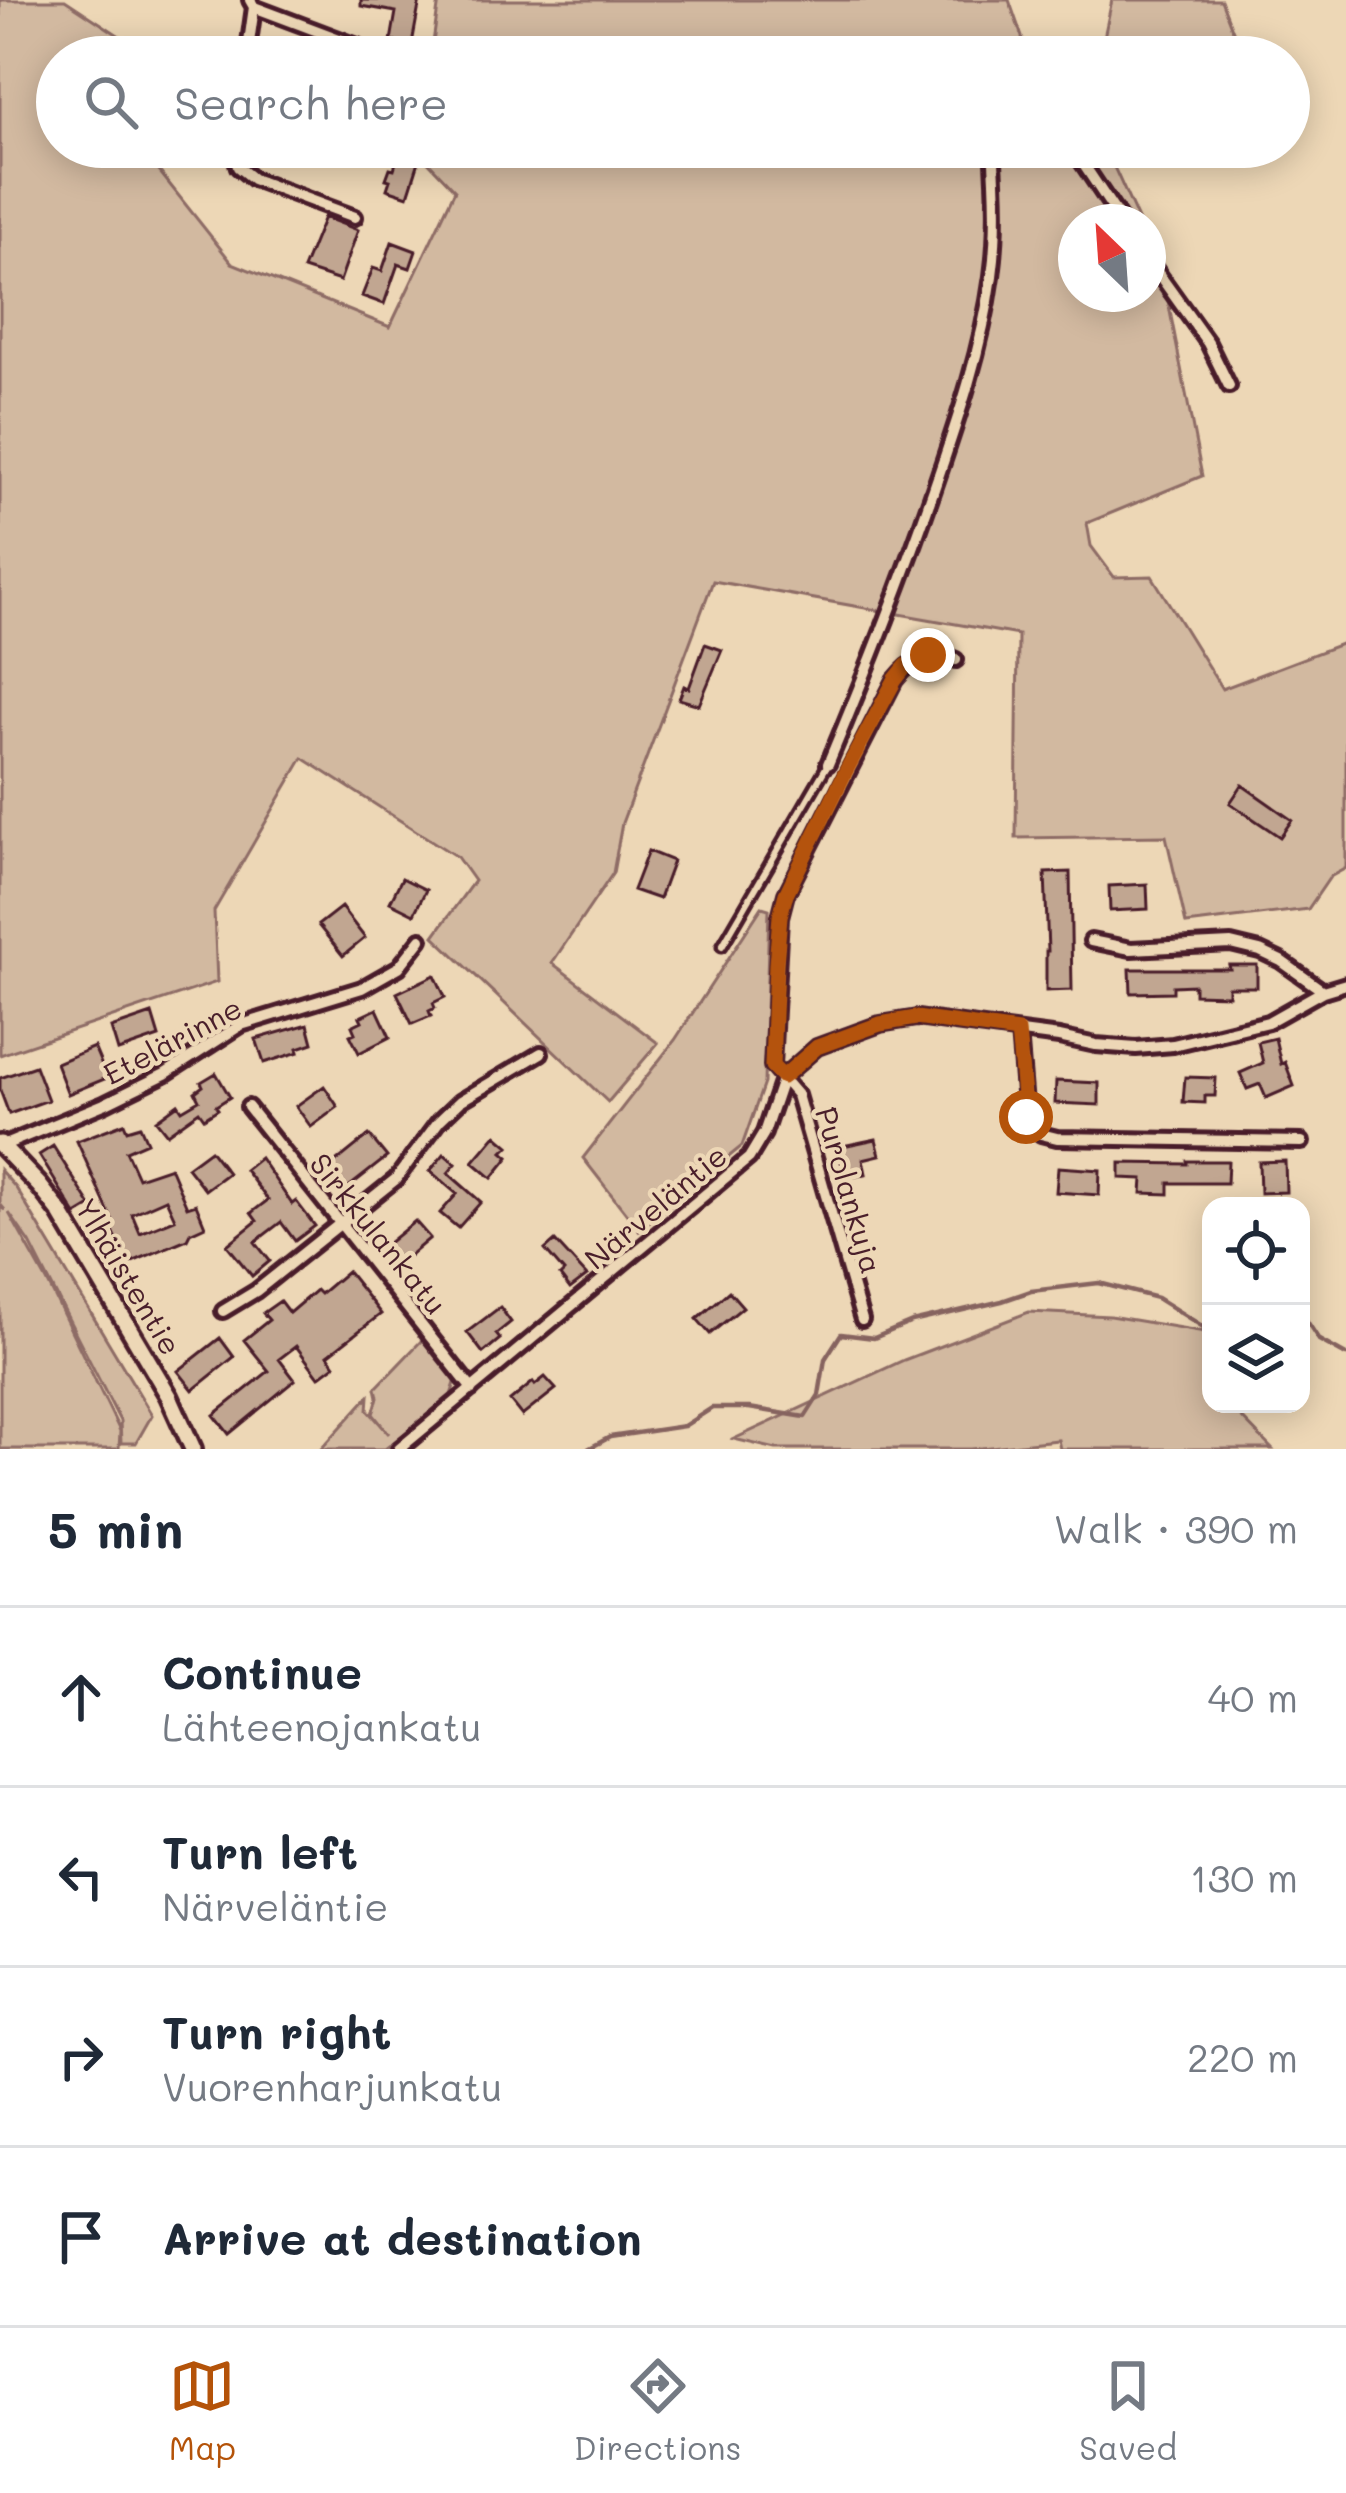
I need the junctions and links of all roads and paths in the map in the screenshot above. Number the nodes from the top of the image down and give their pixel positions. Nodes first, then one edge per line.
1 (252, 3) edge
2 (249, 36) edge
3 (334, 36) edge
4 (239, 168) edge
5 (994, 168) edge
6 (1086, 168) edge
7 (1110, 204) edge
8 (355, 217) dead end
9 (1166, 284) edge
10 (1228, 386) dead end
11 (956, 660) dead end
12 (828, 764) joint
13 (421, 939) dead end
14 (1091, 941) dead end
15 (722, 946) dead end
16 (1346, 984) edge
17 (1323, 992) junction
18 (1018, 1032) junction
19 (541, 1053) dead end
20 (783, 1077) junction
21 (248, 1107) dead end
22 (1302, 1142) dead end
23 (1, 1145) edge
24 (340, 1225) junction
25 (224, 1311) dead end
26 (862, 1320) dead end
27 (472, 1389) junction
28 (194, 1449) edge
29 (399, 1449) edge

1 - 2 street
1 - 3 street
4 - 8 street
5 - 12 street
6 - 7 street
9 - 10 street
11 - 20 street
12 - 15 lane
13 - 23 street, Etelärinne
14 - 17 street
16 - 17 street
17 - 18 street
18 - 20 street
18 - 22 street
19 - 24 street
20 - 26 street, Purolankuja
20 - 27 street, Närveläntie
21 - 24 street, Sirkkulankatu
23 - 28 street, Ylhäistentie
24 - 25 street
24 - 27 street, Sirkkulankatu
27 - 29 street, Närveläntie

